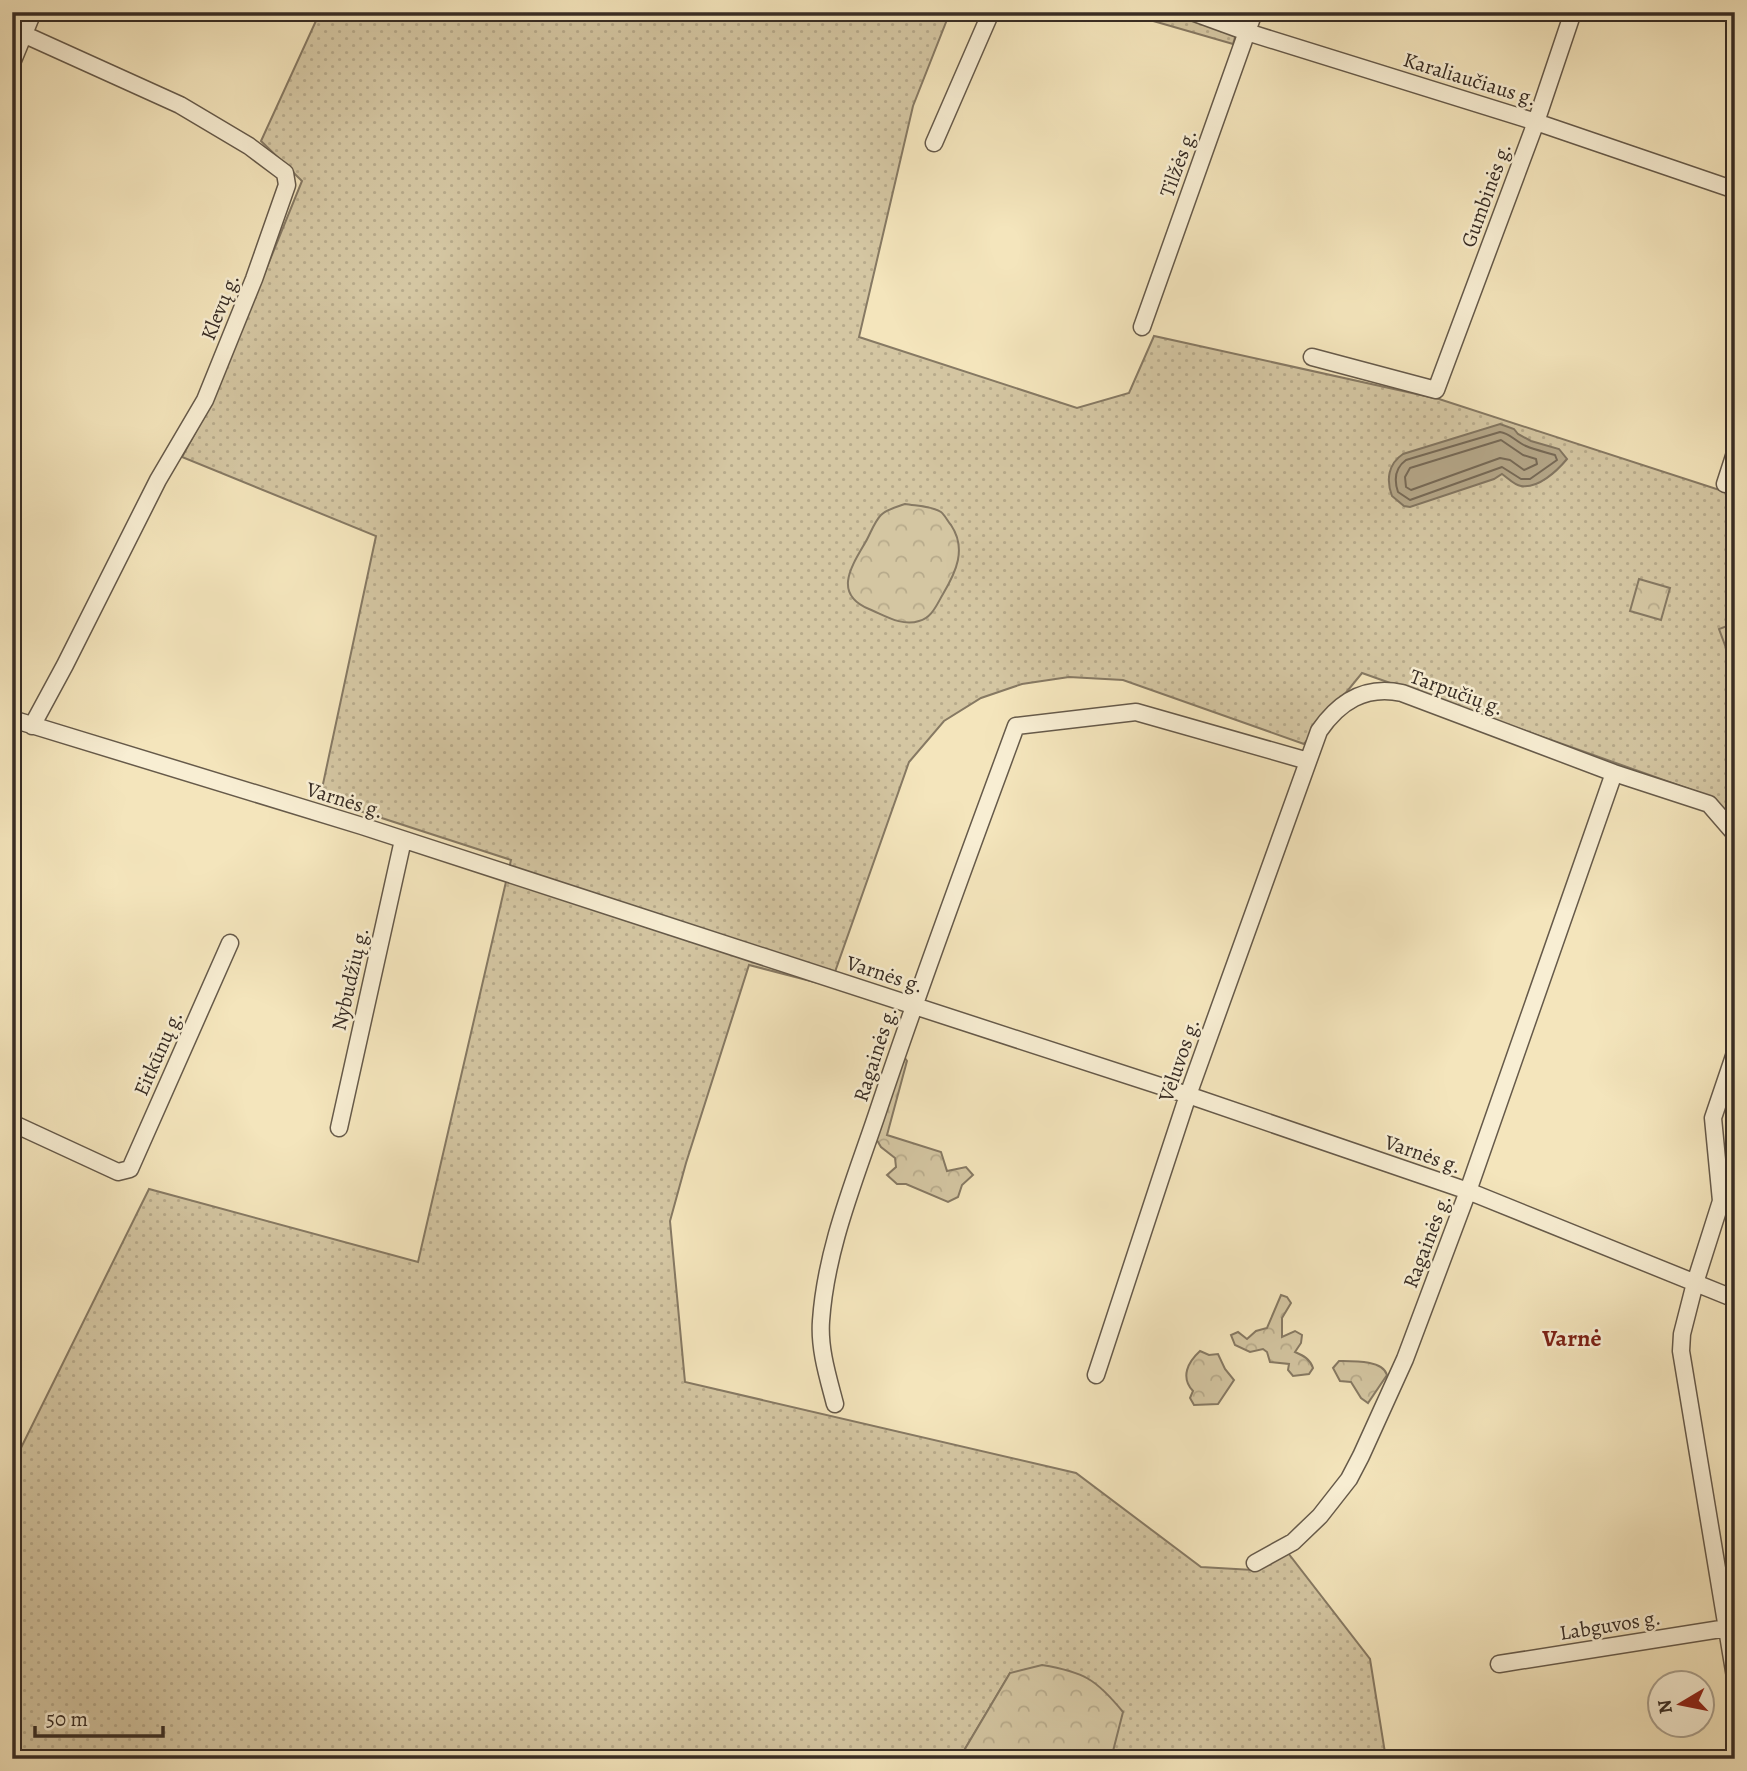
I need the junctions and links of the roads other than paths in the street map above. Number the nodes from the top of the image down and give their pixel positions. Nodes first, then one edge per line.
1 (33, 12) edge
2 (990, 12) edge
3 (1192, 12) edge
4 (1254, 12) edge
5 (1573, 12) edge
6 (18, 31) edge
7 (1247, 32) junction
8 (12, 63) edge
9 (1536, 122) junction
10 (934, 143) dead end
11 (1735, 190) edge
12 (1142, 327) dead end
13 (1312, 357) dead end
14 (1735, 453) edge
15 (1725, 484) dead end
16 (12, 719) edge
17 (32, 726) junction
18 (1308, 761) junction
19 (1614, 773) junction
20 (1735, 834) edge
21 (403, 840) junction
22 (230, 943) dead end
23 (914, 1005) junction
24 (1735, 1053) edge
25 (1188, 1095) junction
26 (12, 1123) edge
27 (339, 1128) dead end
28 (1735, 1190) edge
29 (1468, 1191) junction
30 (1721, 1201) junction
31 (1695, 1283) junction
32 (1735, 1299) edge
33 (1096, 1375) dead end
34 (835, 1404) dead end
35 (1255, 1563) dead end
36 (1730, 1637) edge
37 (1499, 1664) dead end
38 (1735, 1677) edge

1 - 6 street
2 - 10 street
3 - 7 street, Karaliaučiaus g.
4 - 7 street, Tilžės g.
5 - 9 street, Gumbinės g.
6 - 8 street
6 - 17 street, Klevų g.
7 - 9 street, Karaliaučiaus g.
7 - 12 street, Tilžės g.
9 - 11 street, Karaliaučiaus g.
9 - 13 street, Gumbinės g.
14 - 15 street
16 - 17 street, Varnės g.
17 - 21 street, Varnės g.
18 - 19 street, Tarpučių g.
18 - 23 street, Ragainės g.
18 - 25 street, Vėluvos g.
19 - 20 street, Tarpučių g.
19 - 29 street, Ragainės g.
21 - 23 street, Varnės g.
21 - 27 street, Nybudžių g.
22 - 26 street, Eitkūnų g.
23 - 25 street, Varnės g.
23 - 34 street, Ragainės g.
24 - 30 street
25 - 29 street, Varnės g.
25 - 33 street, Vėluvos g.
28 - 30 street
29 - 31 street, Varnės g.
29 - 35 street, Ragainės g.
30 - 31 street
31 - 32 street, Varnės g.
31 - 36 street
36 - 37 street, Labguvos g.
36 - 38 street

